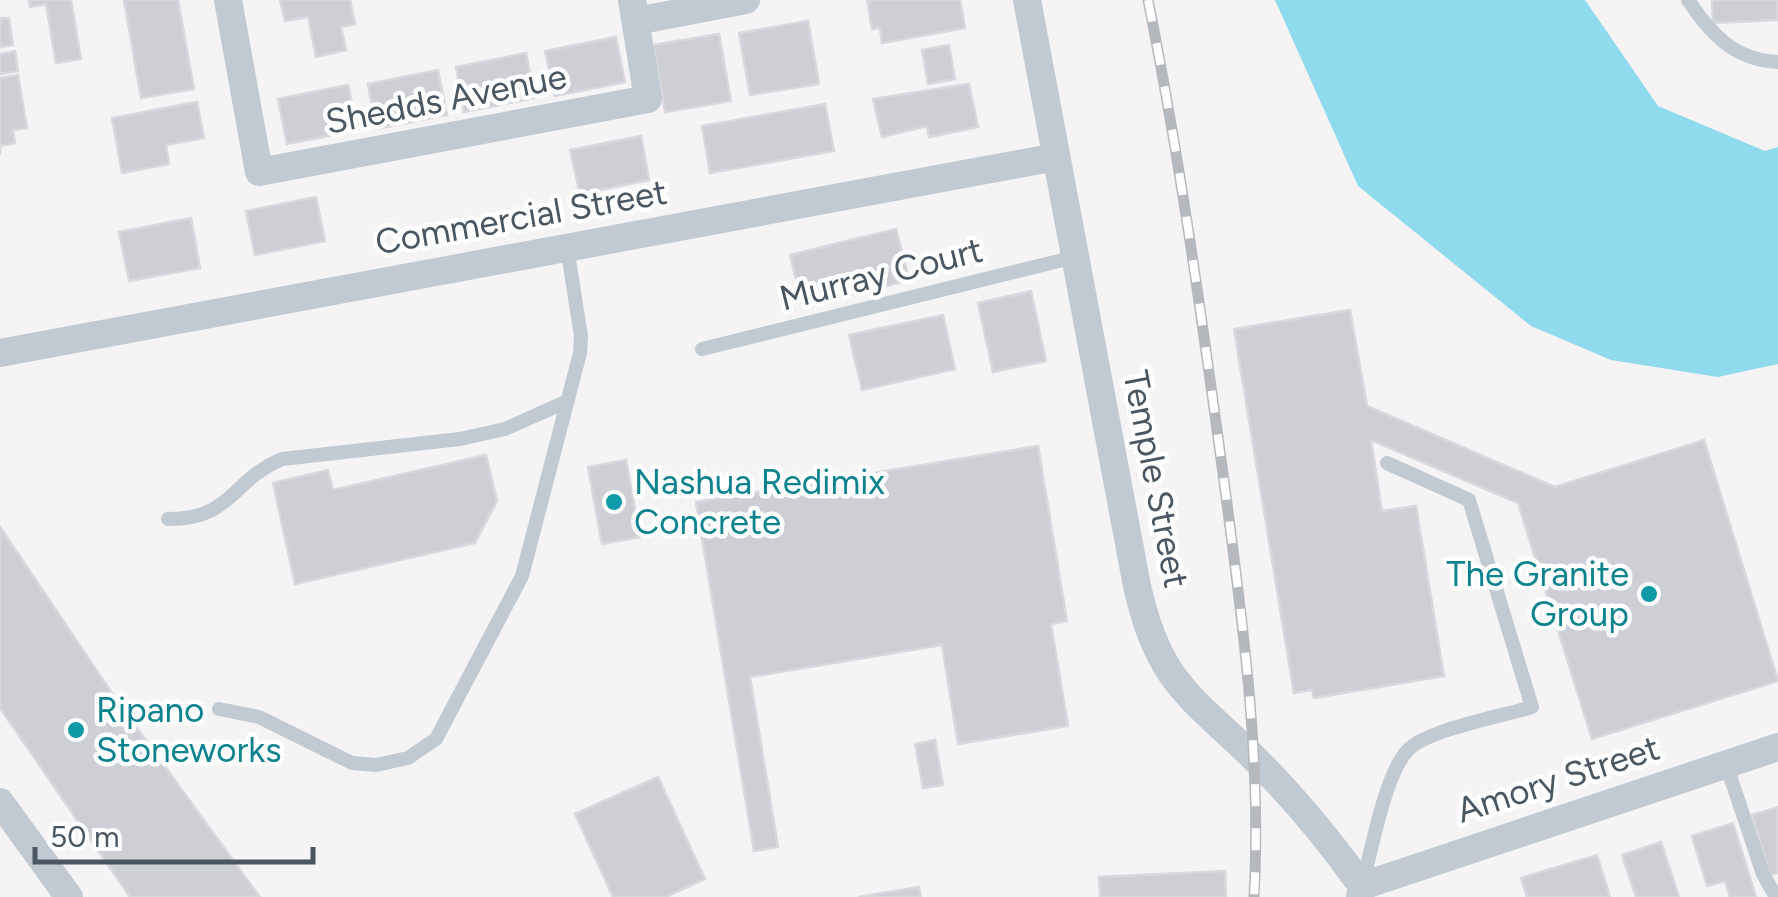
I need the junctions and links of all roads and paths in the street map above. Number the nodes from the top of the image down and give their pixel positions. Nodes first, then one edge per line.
1 (228, 0) edge
2 (746, 0) edge
3 (1026, 0) edge
4 (1688, 0) edge
5 (634, 11) edge
6 (1778, 62) edge
7 (1056, 157) junction
8 (566, 247) junction
9 (1075, 257) junction
10 (702, 349) dead end
11 (0, 352) edge
12 (568, 401) junction
13 (1387, 463) dead end
14 (168, 520) dead end
15 (219, 709) dead end
16 (1778, 746) edge
17 (1726, 764) junction
18 (0, 802) edge
19 (1361, 891) edge
20 (69, 897) edge
21 (1776, 897) edge

1 - 5 street, Shedds Avenue
2 - 5 street
3 - 7 street, Temple Street
4 - 6 lane
7 - 8 street, Commercial Street
7 - 9 street, Temple Street
8 - 11 street, Commercial Street
8 - 12 lane
9 - 10 lane, Murray Court
9 - 19 street, Temple Street
12 - 14 lane
12 - 15 lane
13 - 19 lane
16 - 17 street, Amory Street
17 - 19 street, Amory Street
17 - 21 lane
18 - 20 street

